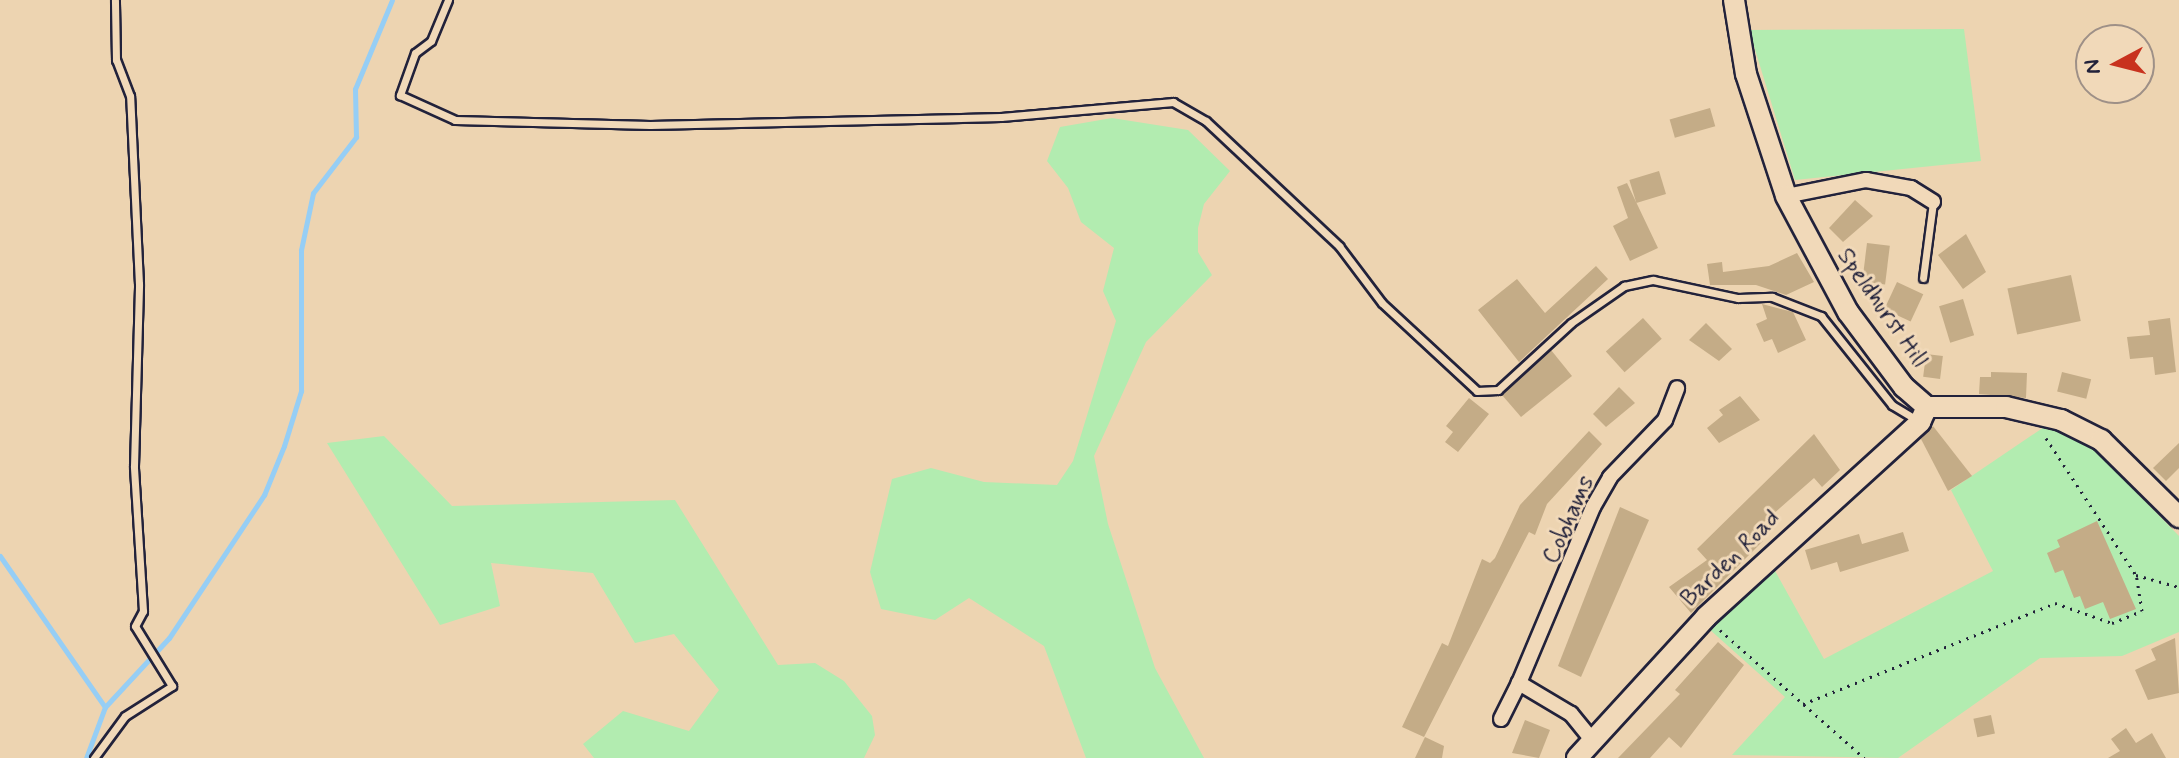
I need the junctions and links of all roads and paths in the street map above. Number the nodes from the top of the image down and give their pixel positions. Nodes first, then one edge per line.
1 (115, 0) edge
2 (448, 0) edge
3 (1734, 0) edge
4 (1786, 196) junction
5 (1933, 202) joint
6 (1923, 278) dead end
7 (1677, 388) dead end
8 (2028, 409) junction
9 (1924, 415) junction
10 (2179, 516) edge
11 (2136, 575) junction
12 (2179, 587) edge
13 (1706, 617) junction
14 (1519, 683) junction
15 (1803, 704) junction
16 (1501, 719) dead end
17 (1593, 741) junction
18 (94, 758) edge
19 (1577, 758) edge
20 (1864, 758) edge

1 - 18 lane
2 - 9 lane
3 - 4 street, Speldhurst Hill
4 - 5 street
4 - 9 street, Speldhurst Hill
5 - 6 lane
7 - 14 street, Cobhams
8 - 9 street
8 - 10 street
8 - 11 path
9 - 13 street, Barden Road
11 - 12 path
11 - 15 path
13 - 15 path
13 - 17 street, Barden Road
14 - 16 street, Cobhams
14 - 17 street
15 - 20 path
17 - 19 street, Barden Road

